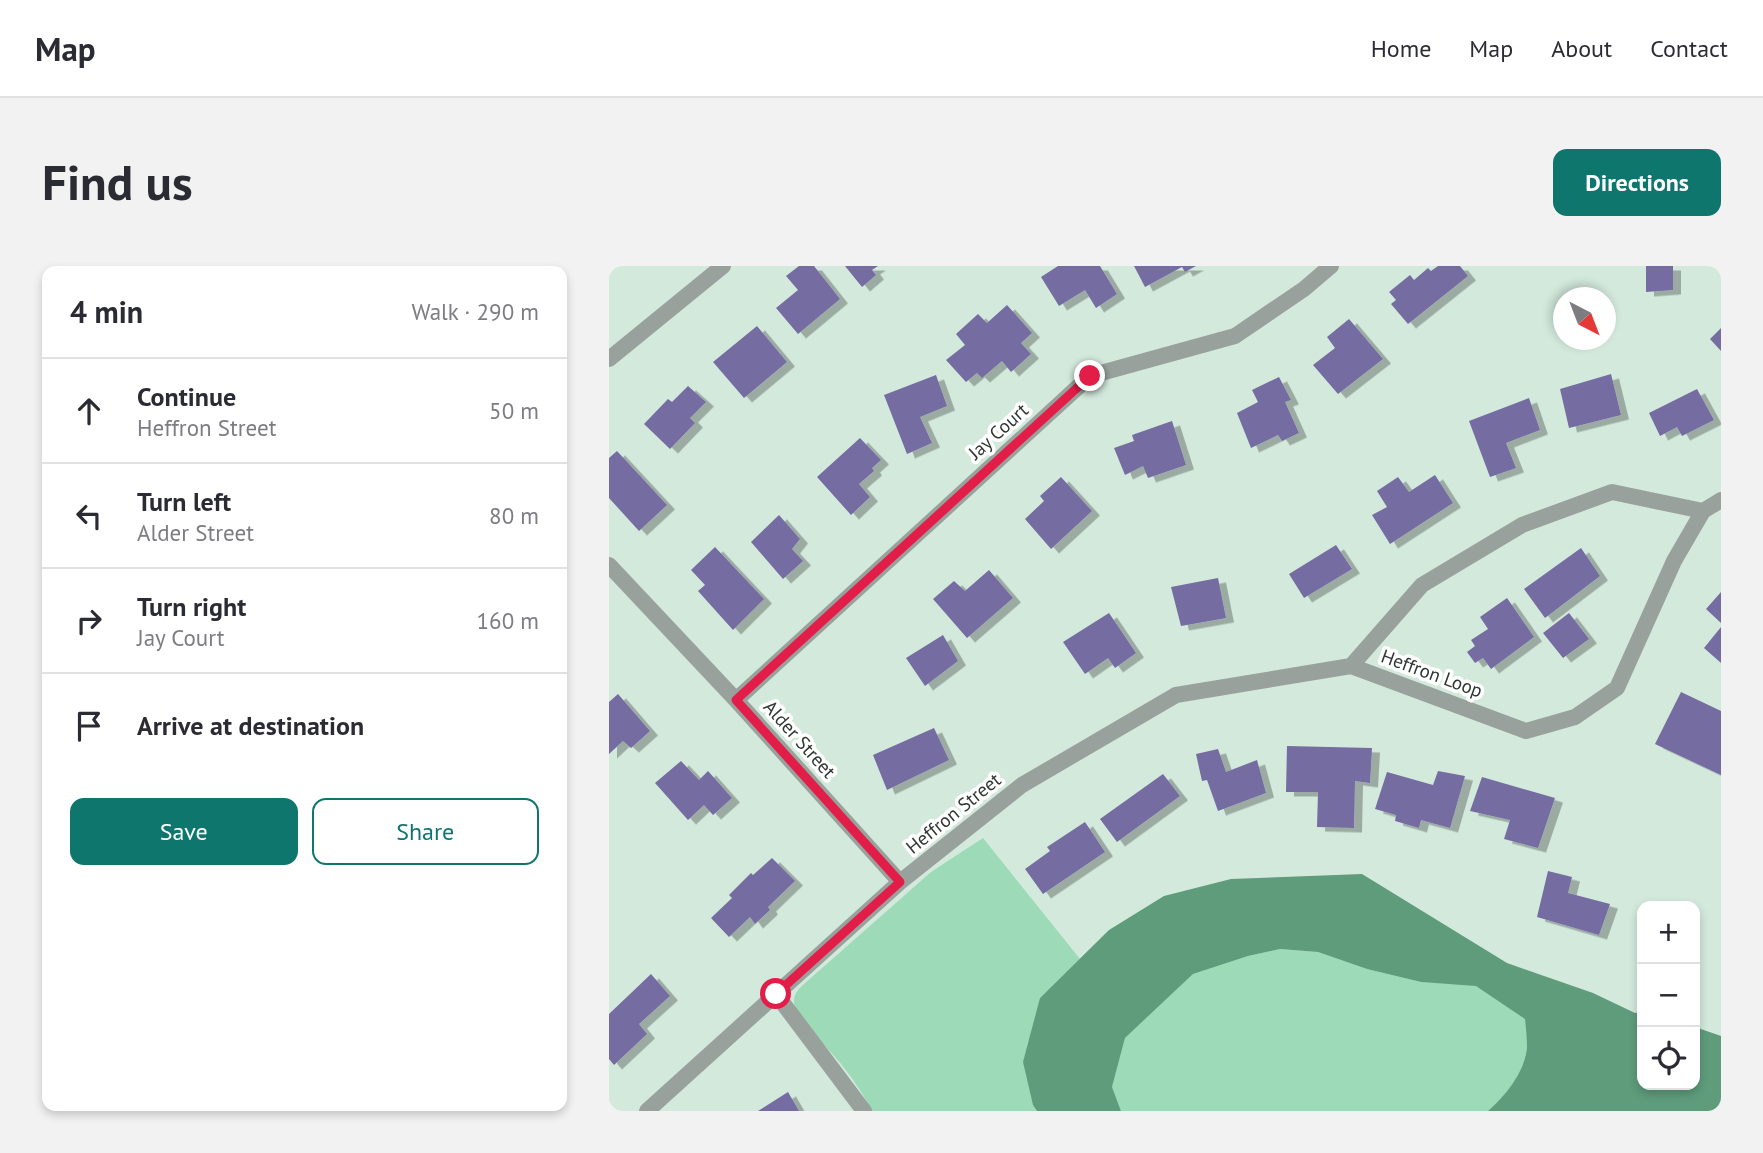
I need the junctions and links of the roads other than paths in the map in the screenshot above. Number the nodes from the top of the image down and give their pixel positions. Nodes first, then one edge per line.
1 (723, 266) edge
2 (1331, 266) edge
3 (609, 359) edge
4 (1721, 500) edge
5 (1703, 511) junction
6 (609, 565) edge
7 (1351, 666) junction
8 (736, 700) junction
9 (900, 882) junction
10 (776, 994) junction
11 (647, 1111) edge
12 (864, 1111) edge

1 - 3 street
2 - 8 street, Jay Court
4 - 5 street, Heffron Loop
5 - 7 street, Heffron Loop
5 - 7 street, Heffron Loop
6 - 8 street, Alder Street
7 - 9 street, Heffron Street
8 - 9 street, Alder Street
9 - 10 street, Heffron Street
10 - 11 street, Heffron Street
10 - 12 street

